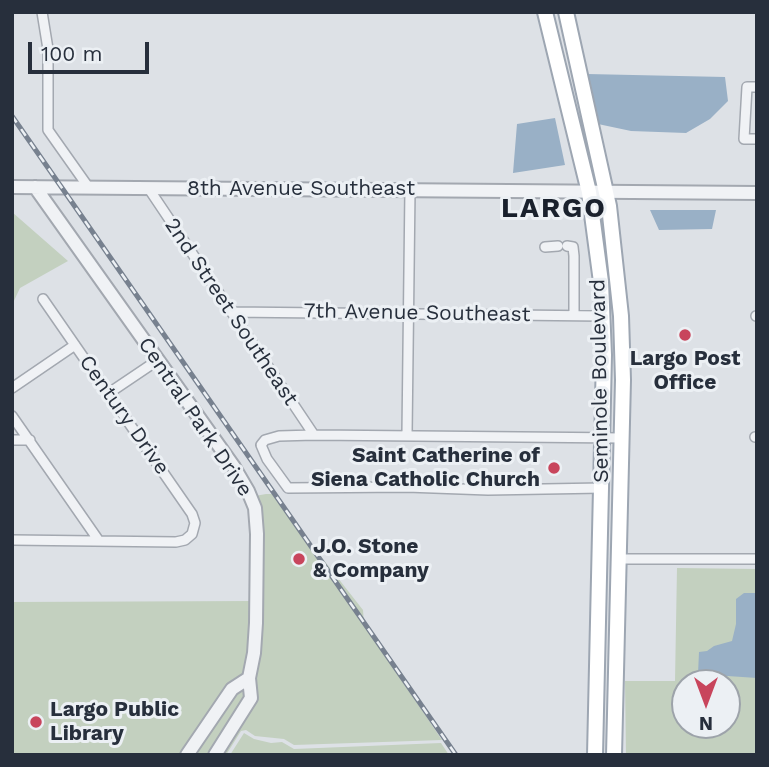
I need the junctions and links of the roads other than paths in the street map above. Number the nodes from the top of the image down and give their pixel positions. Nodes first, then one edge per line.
1 (42, 12) edge
2 (545, 12) edge
3 (566, 12) edge
4 (757, 87) edge
5 (757, 139) edge
6 (12, 187) edge
7 (35, 187) junction
8 (89, 188) junction
9 (149, 189) junction
10 (410, 189) junction
11 (589, 192) junction
12 (607, 192) junction
13 (757, 194) edge
14 (545, 247) dead end
15 (43, 299) dead end
16 (231, 312) junction
17 (408, 312) junction
18 (575, 315) junction
19 (603, 316) junction
20 (75, 345) junction
21 (158, 360) junction
22 (12, 388) edge
23 (109, 393) junction
24 (12, 416) edge
25 (407, 434) junction
26 (314, 435) junction
27 (603, 438) junction
28 (622, 438) junction
29 (12, 440) edge
30 (30, 440) junction
31 (602, 488) junction
32 (12, 540) edge
33 (99, 541) junction
34 (600, 556) junction
35 (619, 559) junction
36 (757, 559) edge
37 (249, 678) junction
38 (596, 706) junction
39 (614, 707) junction
40 (187, 755) edge
41 (215, 755) edge
42 (595, 755) edge
43 (614, 755) edge

1 - 8 street
2 - 11 main road, Seminole Boulevard
3 - 12 main road, Seminole Boulevard
4 - 5 street
6 - 7 street, 8th Avenue Southeast
7 - 8 street, 8th Avenue Southeast
7 - 21 street, Central Park Drive
8 - 9 street, 8th Avenue Southeast
9 - 10 street, 8th Avenue Southeast
9 - 16 street, 2nd Street Southeast
10 - 11 street, 8th Avenue Southeast
10 - 17 street
11 - 12 street, 8th Avenue Southeast
11 - 19 main road, Seminole Boulevard
12 - 13 street, 8th Avenue Southeast
12 - 28 main road, Seminole Boulevard
14 - 18 street
15 - 20 street, Century Drive
16 - 17 street, 7th Avenue Southeast
16 - 26 street, 2nd Street Southeast
17 - 18 street, 7th Avenue Southeast
17 - 25 street
18 - 19 street, 7th Avenue Southeast
19 - 27 main road, Seminole Boulevard
20 - 22 street
20 - 23 street, Century Drive
21 - 23 street
21 - 37 street, Central Park Drive
23 - 33 street, Century Drive
24 - 30 street
25 - 26 street
25 - 27 street
26 - 31 street
27 - 28 street
27 - 31 main road, Seminole Boulevard
28 - 35 main road, Seminole Boulevard
29 - 30 street
30 - 33 street
31 - 34 main road, Seminole Boulevard
32 - 33 street
34 - 35 main road
34 - 38 main road, Seminole Boulevard
35 - 36 street
35 - 39 main road, Seminole Boulevard
37 - 40 street
37 - 41 street, Central Park Drive
38 - 39 main road
38 - 42 main road, Seminole Boulevard
39 - 43 main road, Seminole Boulevard

